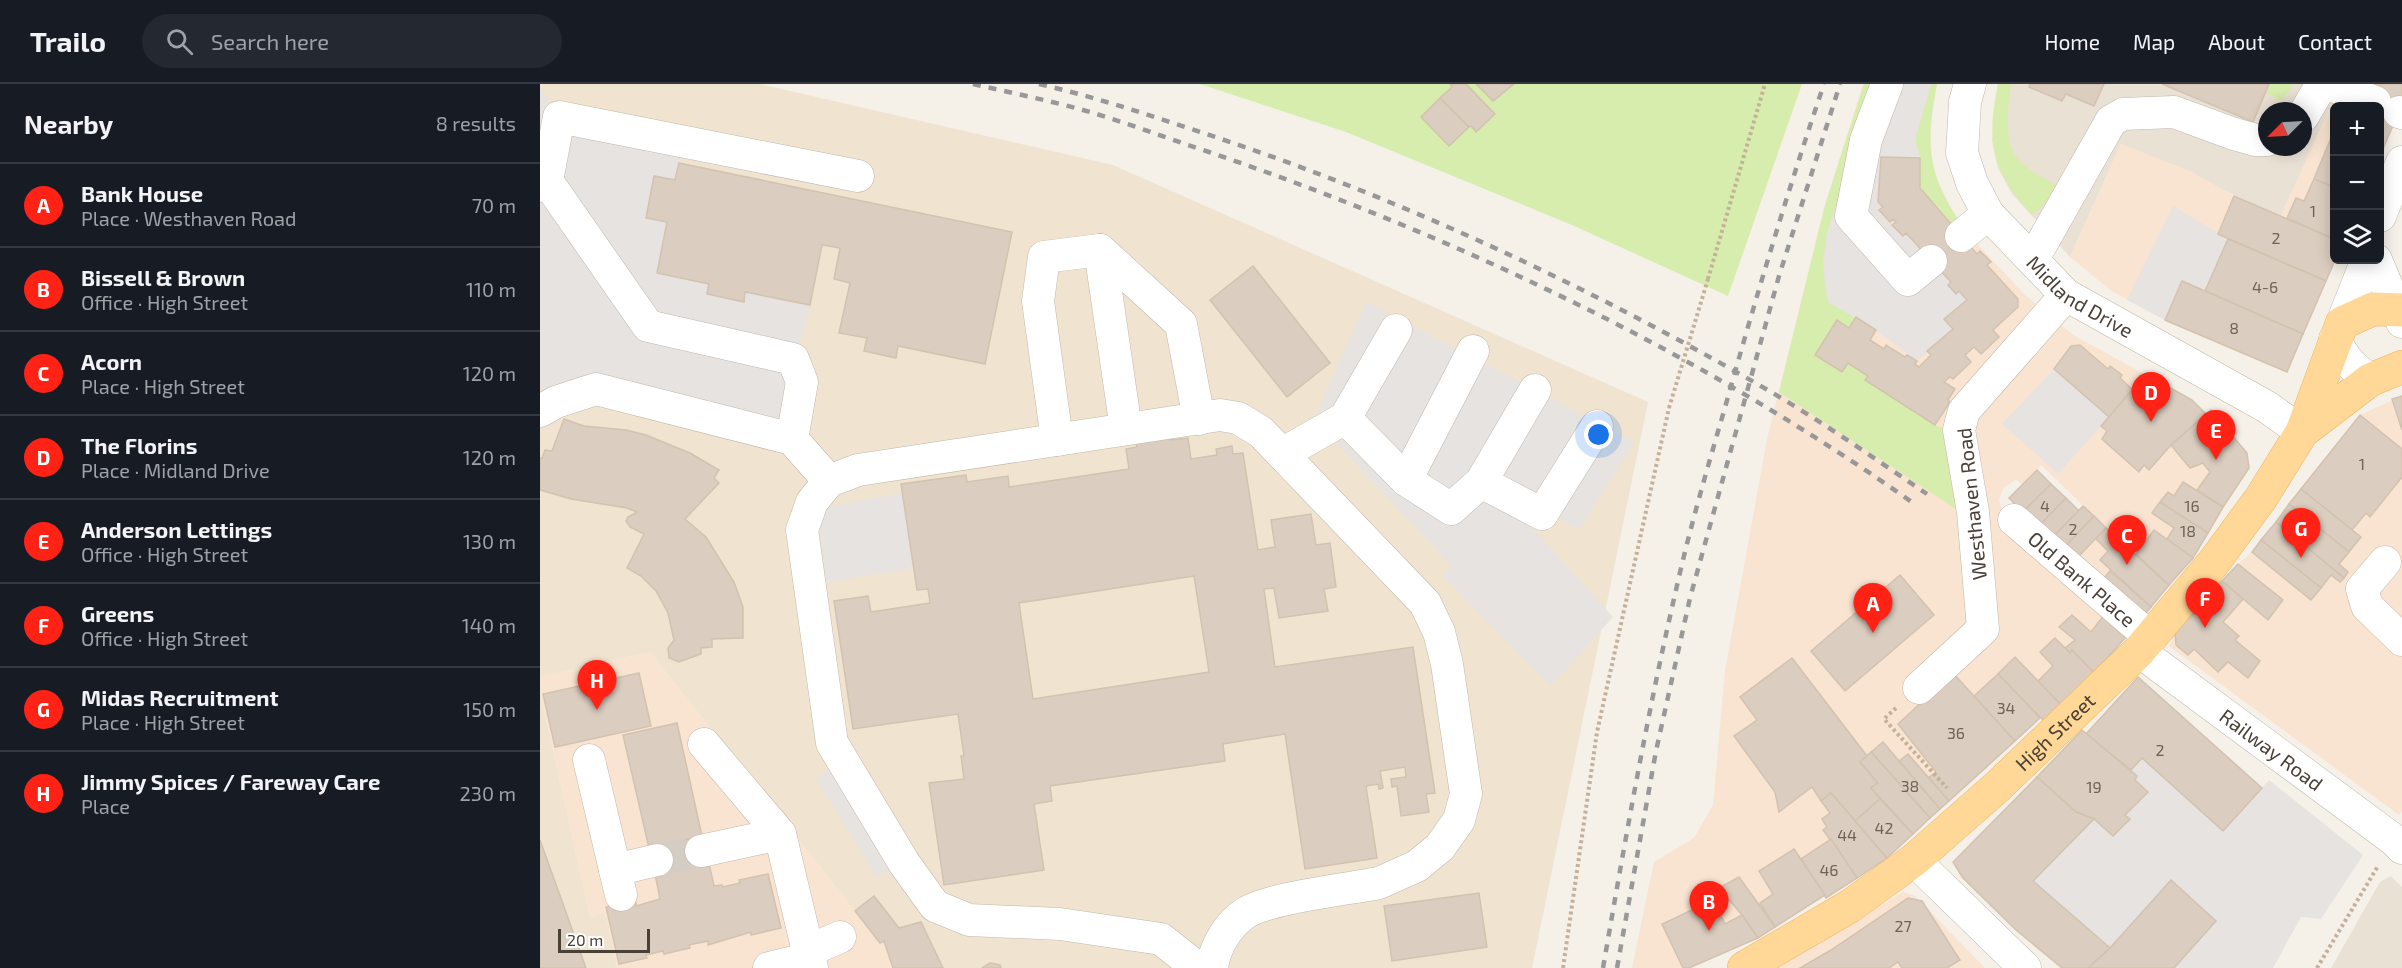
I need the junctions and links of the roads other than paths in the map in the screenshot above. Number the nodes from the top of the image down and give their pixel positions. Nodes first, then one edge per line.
1 (1887, 84) edge
2 (1970, 84) edge
3 (2322, 84) edge
4 (2328, 84) edge
5 (2311, 102) edge
6 (2392, 109) edge
7 (2258, 140) edge
8 (2402, 162) edge
9 (858, 176) dead end
10 (542, 179) edge
11 (2382, 210) edge
12 (1988, 214) junction
13 (1961, 236) dead end
14 (1100, 250) junction
15 (2033, 260) junction
16 (1931, 261) dead end
17 (2365, 264) edge
18 (2378, 264) edge
19 (2066, 295) junction
20 (2400, 314) edge
21 (1396, 330) dead end
22 (2339, 331) junction
23 (1473, 351) dead end
24 (2402, 367) edge
25 (2370, 380) junction
26 (1535, 390) dead end
27 (540, 411) edge
28 (1345, 418) junction
29 (1199, 419) junction
30 (1597, 426) dead end
31 (1126, 429) junction
32 (2302, 432) junction
33 (792, 439) junction
34 (1057, 440) junction
35 (1282, 454) junction
36 (1406, 480) junction
37 (829, 481) junction
38 (1481, 482) junction
39 (2014, 520) dead end
40 (2385, 562) dead end
41 (2402, 640) edge
42 (2145, 645) junction
43 (1919, 688) road end
44 (704, 744) dead end
45 (589, 760) dead end
46 (780, 834) junction
47 (2399, 840) edge
48 (701, 851) tunnel mouth
49 (657, 860) tunnel mouth
50 (1914, 860) junction
51 (840, 937) dead end
52 (810, 959) edge
53 (770, 968) edge
54 (1192, 968) edge
55 (1212, 968) edge
56 (1744, 968) edge
57 (2025, 968) edge

1 - 16 street
2 - 12 street, Midland Drive
3 - 5 street
4 - 6 street
7 - 15 street
8 - 11 street
9 - 10 street
10 - 33 street
12 - 13 street
12 - 15 street, Midland Drive
14 - 29 street
14 - 31 street
14 - 34 street
15 - 19 street, Midland Drive
17 - 22 street, High Street
18 - 20 street
19 - 32 street, Midland Drive
19 - 43 street, Westhaven Road
20 - 22 main road
21 - 28 street
22 - 25 street
22 - 32 main road, High Street
23 - 36 street
24 - 25 main road, High Street
25 - 32 main road, High Street
26 - 38 street
27 - 33 street
28 - 35 street
28 - 36 street
29 - 31 street
29 - 35 street
30 - 38 street
31 - 34 street
32 - 42 main road, High Street
33 - 37 street
34 - 37 street
35 - 55 street
36 - 38 street
37 - 54 street
39 - 42 street, Old Bank Place
40 - 41 street
42 - 47 street, Railway Road
42 - 50 main road, High Street
44 - 46 street
45 - 49 street
46 - 48 street
46 - 52 street
50 - 56 main road, High Street
50 - 57 street
51 - 52 street
52 - 53 street

